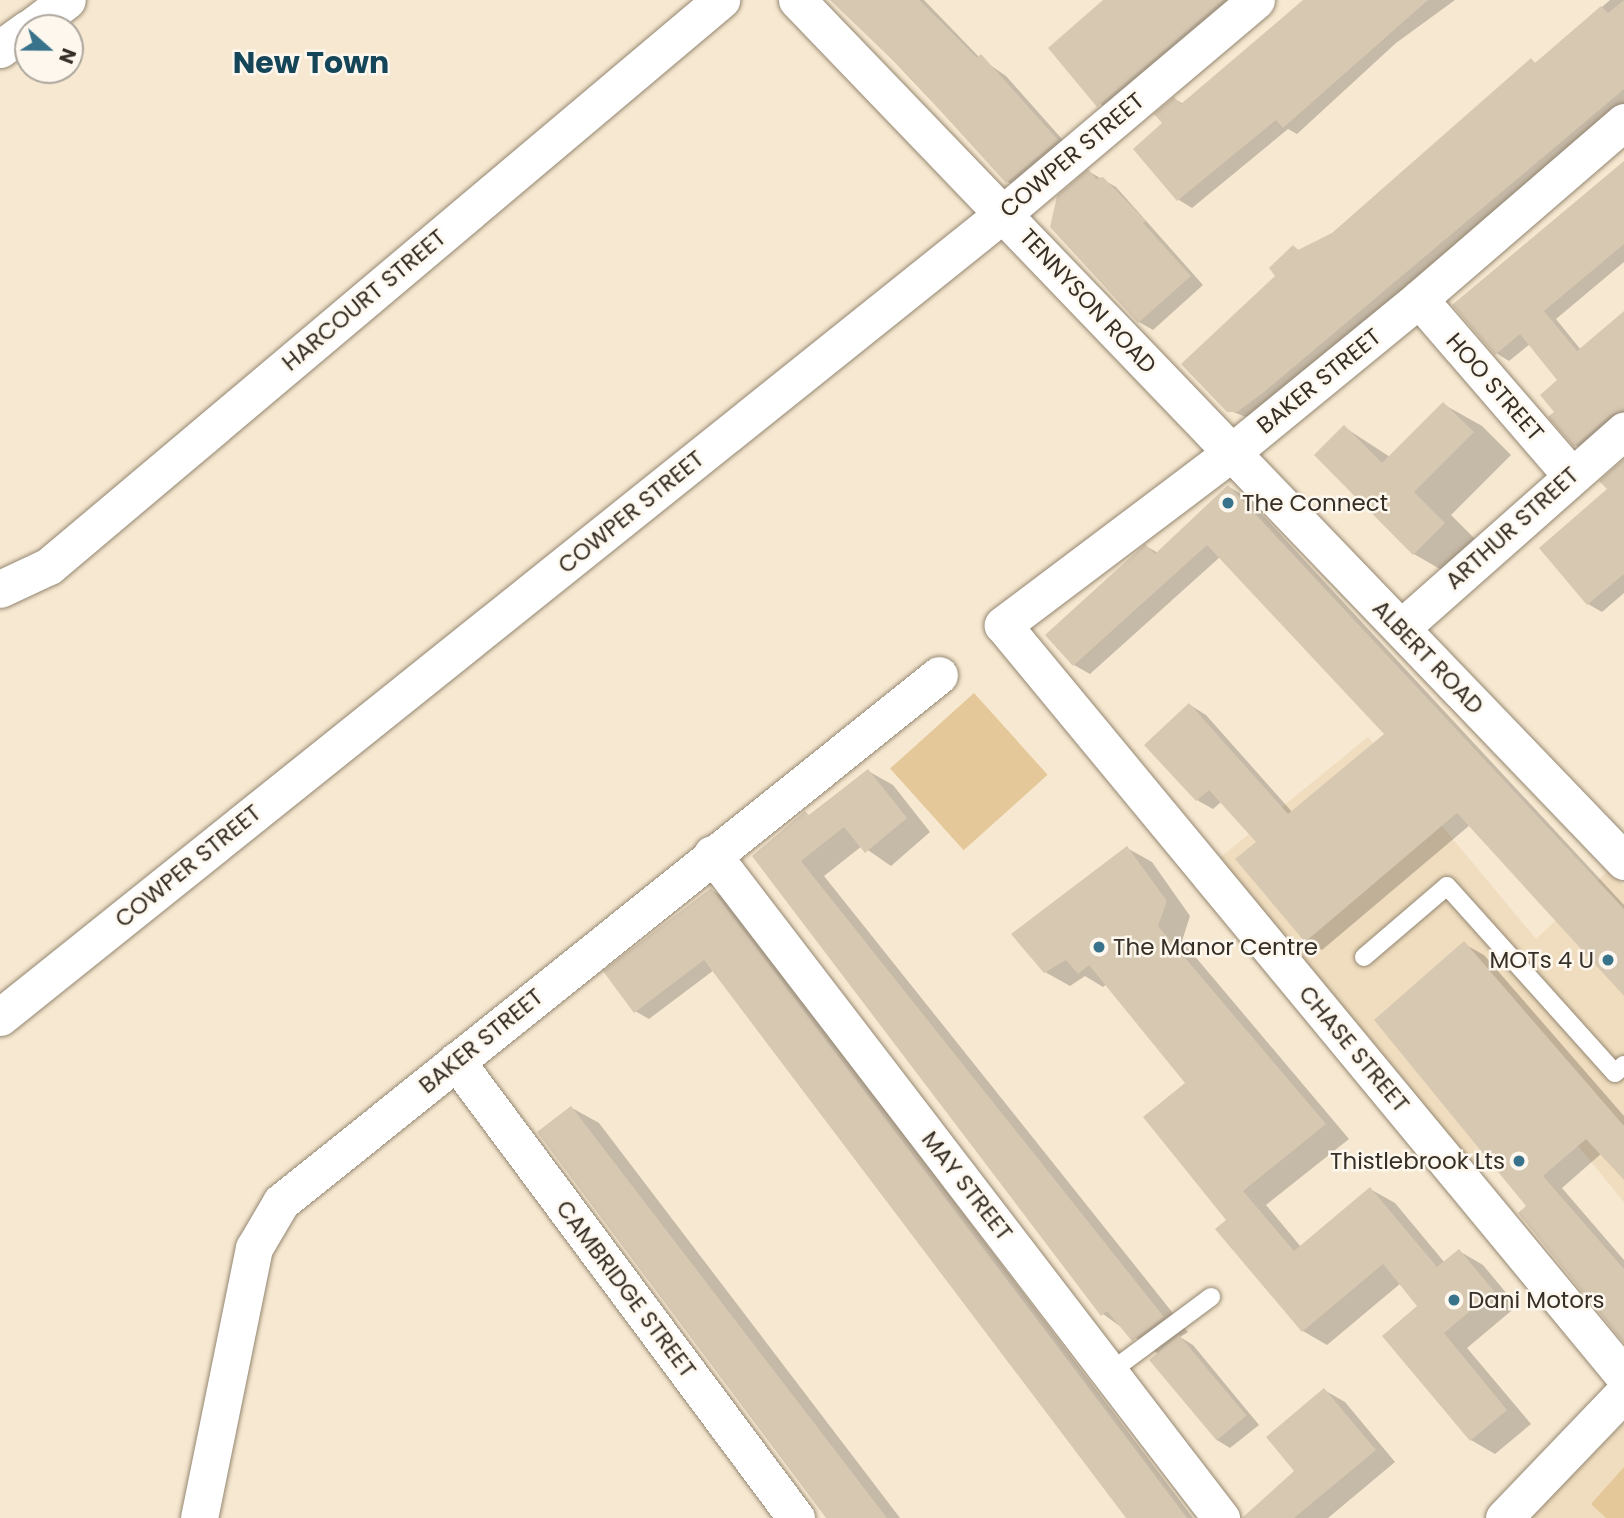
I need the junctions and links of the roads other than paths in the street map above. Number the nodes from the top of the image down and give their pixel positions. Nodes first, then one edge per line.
1 (67, 0) edge
2 (721, 0) edge
3 (797, 0) edge
4 (1256, 0) edge
5 (49, 14) edge
6 (1624, 122) edge
7 (1004, 213) junction
8 (1419, 299) junction
9 (1624, 431) edge
10 (1231, 453) junction
11 (1570, 474) junction
12 (0, 589) edge
13 (1003, 625) joint
14 (1401, 628) junction
15 (939, 675) dead end
16 (712, 854) junction
17 (1624, 861) edge
18 (1364, 957) dead end
19 (0, 1017) edge
20 (456, 1061) junction
21 (1624, 1065) edge
22 (1211, 1297) dead end
23 (1110, 1373) junction
24 (1624, 1376) edge
25 (1624, 1392) edge
26 (199, 1518) edge
27 (796, 1518) edge
28 (1220, 1518) edge
29 (1504, 1518) edge

1 - 5 street
2 - 12 street, HARCOURT STREET
3 - 7 street, TENNYSON ROAD
4 - 7 street, COWPER STREET
6 - 8 street, BAKER STREET
7 - 10 street, TENNYSON ROAD
7 - 19 street, COWPER STREET
8 - 10 street, BAKER STREET
8 - 11 street, HOO STREET
9 - 11 street, ARTHUR STREET
10 - 13 street, BAKER STREET
10 - 14 street, ALBERT ROAD
11 - 14 street, ARTHUR STREET
13 - 24 street, CHASE STREET
14 - 17 street, ALBERT ROAD
15 - 16 street, BAKER STREET
16 - 20 street, BAKER STREET
16 - 23 street, MAY STREET
18 - 21 lane
20 - 26 street, BAKER STREET
20 - 27 street, CAMBRIDGE STREET
22 - 23 lane
23 - 28 street, MAY STREET
25 - 29 street

